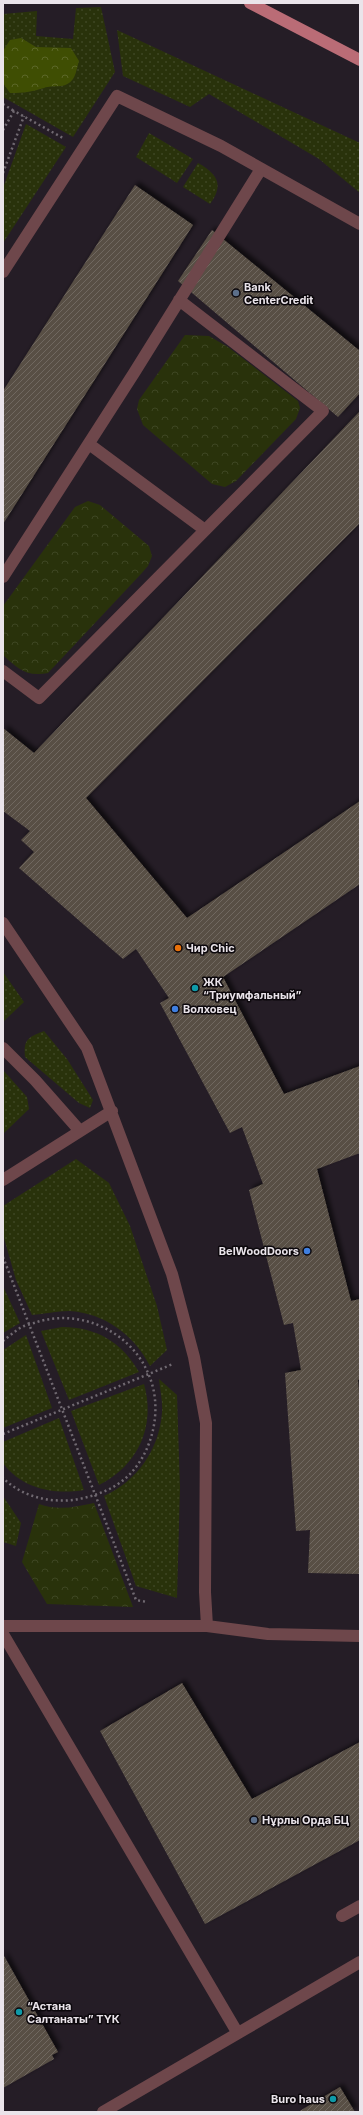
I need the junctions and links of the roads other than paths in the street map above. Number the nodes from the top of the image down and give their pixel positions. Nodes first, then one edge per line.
1 (250, 3) edge
2 (360, 60) edge
3 (261, 169) junction
4 (360, 224) edge
5 (3, 272) edge
6 (179, 300) junction
7 (89, 444) junction
8 (205, 530) junction
9 (3, 576) edge
10 (3, 671) edge
11 (3, 924) edge
12 (3, 1048) edge
13 (112, 1111) junction
14 (80, 1131) junction
15 (3, 1180) edge
16 (3, 1626) edge
17 (207, 1626) junction
18 (3, 1634) edge
19 (360, 1636) edge
20 (360, 1906) edge
21 (342, 1916) dead end
22 (360, 1962) edge
23 (237, 2032) junction
24 (103, 2112) edge

1 - 2 main road
3 - 4 lane
3 - 5 lane
3 - 6 lane
6 - 7 lane
6 - 8 lane
7 - 8 lane
7 - 9 lane
8 - 10 lane
11 - 13 lane
12 - 14 lane
13 - 14 lane
13 - 17 lane
14 - 15 lane
16 - 17 lane
17 - 19 lane
18 - 23 lane
20 - 21 lane
22 - 23 lane
23 - 24 lane

